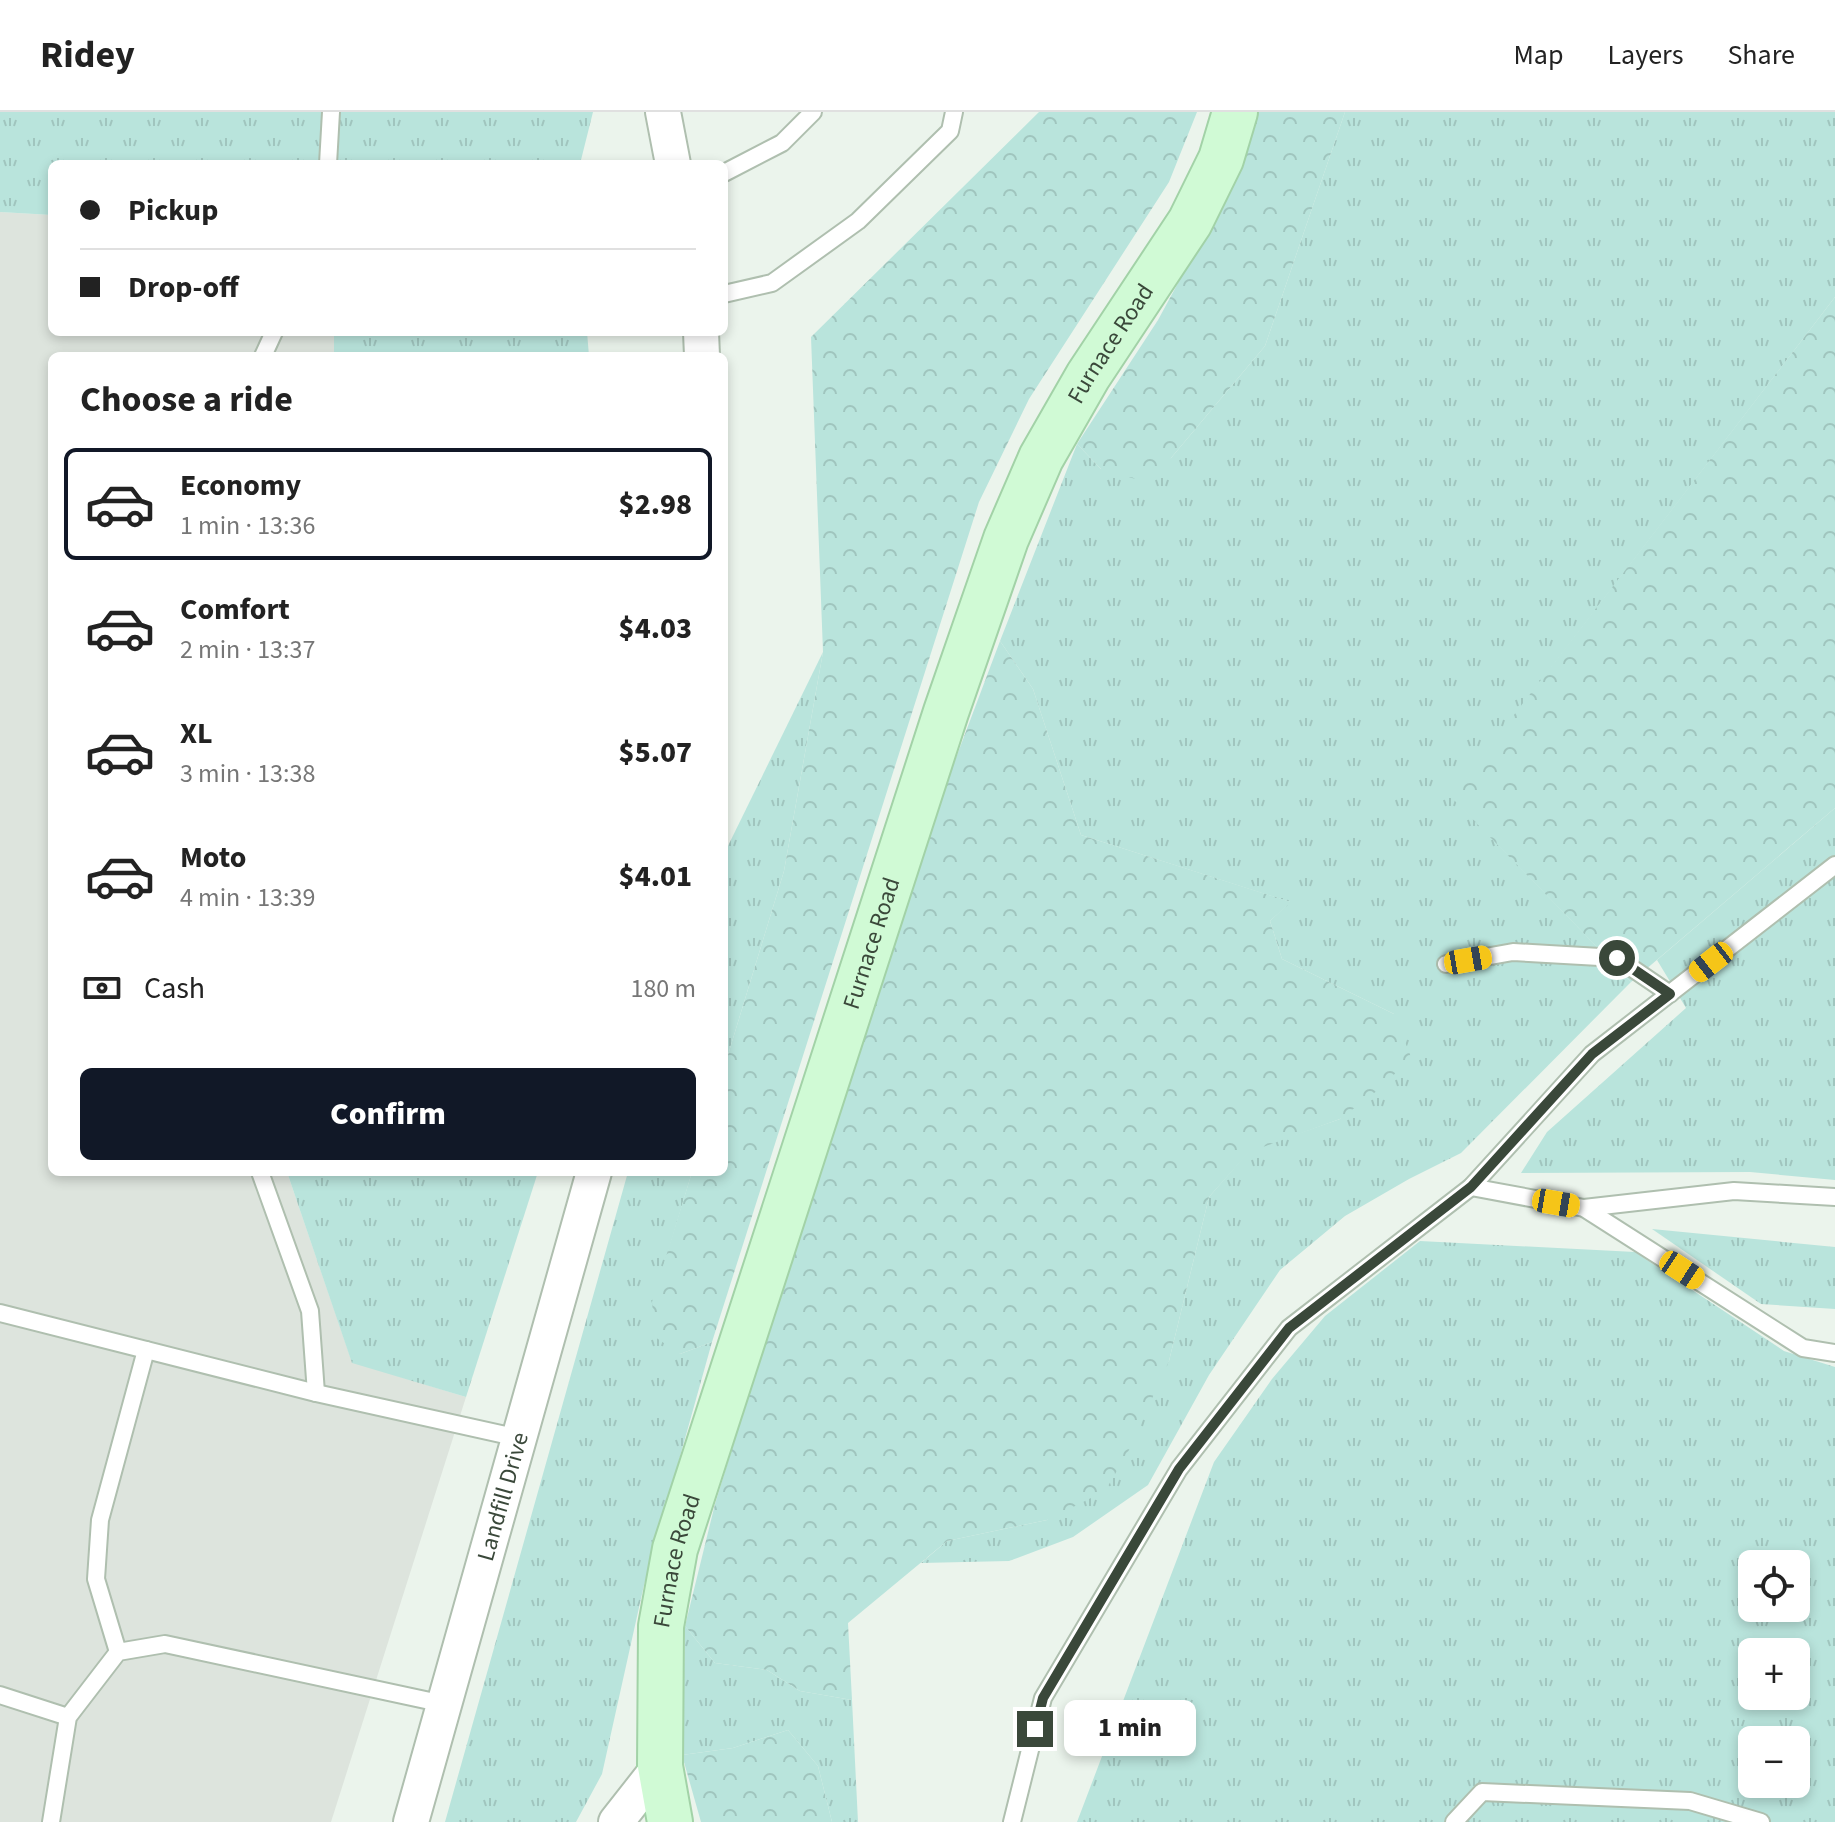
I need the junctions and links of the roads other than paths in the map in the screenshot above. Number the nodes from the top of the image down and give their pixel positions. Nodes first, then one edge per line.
1 (331, 112) edge
2 (663, 112) edge
3 (813, 112) edge
4 (954, 112) edge
5 (1235, 112) edge
6 (328, 160) edge
7 (672, 160) edge
8 (728, 171) edge
9 (728, 293) edge
10 (1835, 865) edge
11 (1446, 964) dead end
12 (1670, 994) junction
13 (261, 1176) edge
14 (593, 1176) edge
15 (1471, 1187) junction
16 (1835, 1197) edge
17 (1584, 1208) junction
18 (0, 1313) edge
19 (146, 1350) junction
20 (1835, 1353) edge
21 (316, 1393) junction
22 (519, 1438) junction
23 (118, 1652) junction
24 (0, 1695) edge
25 (444, 1704) junction
26 (68, 1717) junction
27 (660, 1766) junction
28 (51, 1822) edge
29 (411, 1822) edge
30 (616, 1822) edge
31 (670, 1822) edge
32 (1012, 1822) edge
33 (1454, 1822) edge
34 (1761, 1822) edge

1 - 6 lane
2 - 7 street
3 - 8 lane
4 - 9 lane
5 - 27 main road, Furnace Road
10 - 12 lane
11 - 12 lane
12 - 15 lane
13 - 21 lane
14 - 22 street, Landfill Drive
15 - 17 lane
15 - 32 lane
16 - 17 lane
17 - 20 lane
18 - 19 lane
19 - 21 lane
19 - 23 lane
21 - 22 lane
22 - 25 street, Landfill Drive
23 - 25 lane
23 - 26 lane
24 - 26 lane
25 - 29 street, Landfill Drive
26 - 28 lane
27 - 30 street
27 - 31 main road, Furnace Road
33 - 34 lane

